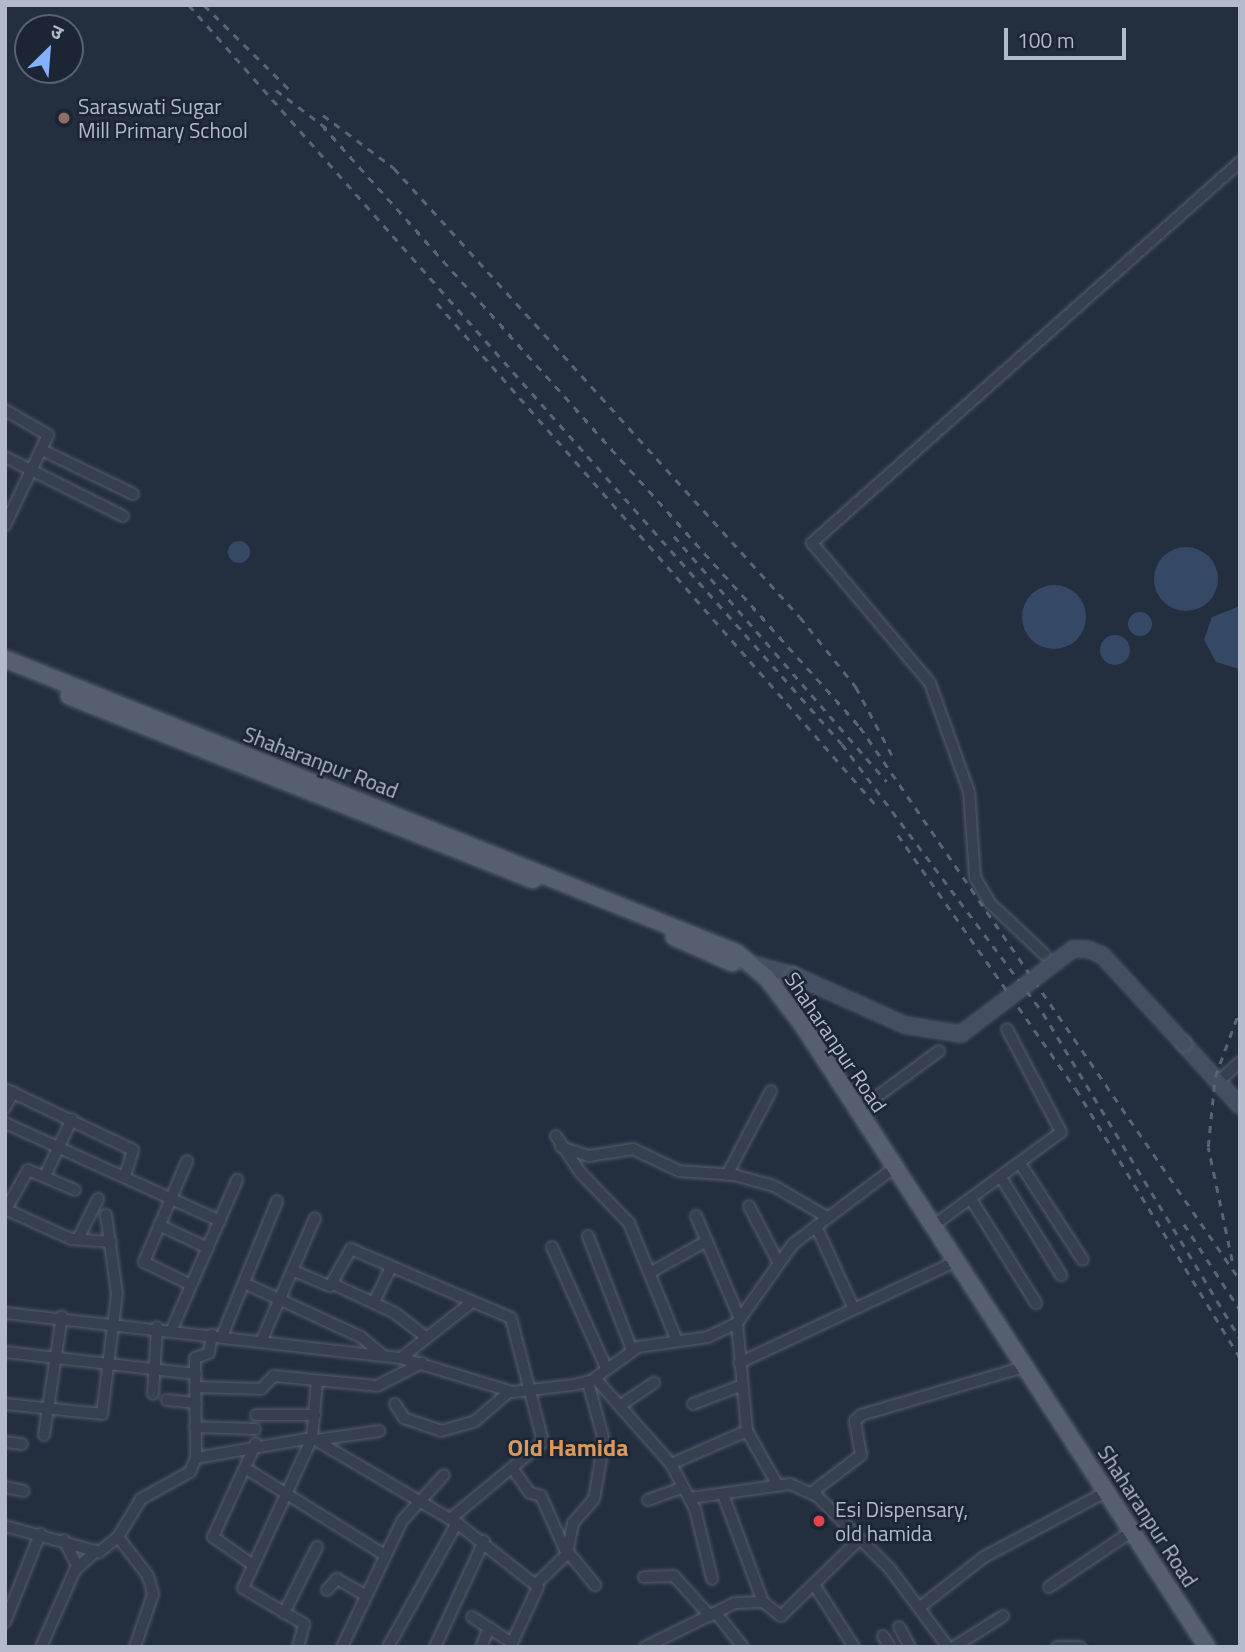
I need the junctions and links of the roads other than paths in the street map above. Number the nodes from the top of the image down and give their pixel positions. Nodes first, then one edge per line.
1 (1240, 162) edge
2 (5, 410) edge
3 (43, 450) junction
4 (5, 457) edge
5 (32, 471) junction
6 (133, 494) dead end
7 (9, 507) edge
8 (123, 516) dead end
9 (5, 525) edge
10 (5, 659) edge
11 (5, 670) edge
12 (1045, 955) dead end
13 (742, 963) junction
14 (1007, 1029) dead end
15 (939, 1051) dead end
16 (1240, 1062) edge
17 (1219, 1081) junction
18 (9, 1091) edge
19 (771, 1091) dead end
20 (1240, 1106) edge
21 (5, 1108) edge
22 (855, 1112) junction
23 (72, 1119) junction
24 (5, 1123) edge
25 (556, 1136) dead end
26 (58, 1147) junction
27 (561, 1147) junction
28 (187, 1161) dead end
29 (1021, 1165) junction
30 (892, 1169) junction
31 (727, 1175) junction
32 (45, 1176) junction
33 (125, 1176) junction
34 (1002, 1179) junction
35 (237, 1181) dead end
36 (75, 1190) dead end
37 (171, 1198) junction
38 (98, 1199) dead end
39 (971, 1199) junction
40 (277, 1201) dead end
41 (749, 1206) dead end
42 (5, 1210) edge
43 (106, 1216) dead end
44 (696, 1216) dead end
45 (827, 1217) junction
46 (315, 1218) dead end
47 (220, 1221) junction
48 (159, 1225) junction
49 (934, 1225) junction
50 (816, 1226) junction
51 (588, 1236) dead end
52 (78, 1239) junction
53 (708, 1241) junction
54 (111, 1242) junction
55 (552, 1247) dead end
56 (208, 1248) junction
57 (1083, 1260) dead end
58 (778, 1262) junction
59 (950, 1264) junction
60 (391, 1267) junction
61 (294, 1271) junction
62 (650, 1272) junction
63 (1061, 1275) dead end
64 (244, 1283) junction
65 (333, 1284) junction
66 (191, 1286) junction
67 (281, 1299) junction
68 (373, 1302) junction
69 (471, 1303) junction
70 (1036, 1303) dead end
71 (854, 1309) junction
72 (5, 1313) edge
73 (62, 1316) junction
74 (739, 1321) junction
75 (115, 1322) junction
76 (158, 1327) junction
77 (172, 1329) junction
78 (217, 1335) junction
79 (424, 1336) junction
80 (677, 1341) junction
81 (261, 1342) junction
82 (632, 1350) junction
83 (5, 1352) edge
84 (384, 1356) junction
85 (401, 1358) junction
86 (56, 1359) junction
87 (422, 1363) junction
88 (739, 1363) junction
89 (109, 1366) junction
90 (1023, 1367) junction
91 (606, 1368) junction
92 (154, 1371) junction
93 (196, 1374) junction
94 (592, 1380) junction
95 (317, 1381) junction
96 (654, 1383) dead end
97 (740, 1386) junction
98 (196, 1387) junction
99 (527, 1391) junction
100 (509, 1392) junction
101 (153, 1394) dead end
102 (167, 1401) dead end
103 (196, 1403) junction
104 (5, 1404) edge
105 (395, 1404) dead end
106 (693, 1404) dead end
107 (621, 1405) junction
108 (49, 1410) junction
109 (256, 1415) dead end
110 (315, 1415) junction
111 (195, 1427) junction
112 (255, 1429) dead end
113 (379, 1432) dead end
114 (747, 1432) junction
115 (44, 1435) dead end
116 (314, 1439) junction
117 (5, 1442) edge
118 (256, 1443) junction
119 (22, 1444) dead end
120 (196, 1458) junction
121 (671, 1464) junction
122 (245, 1468) junction
123 (513, 1469) junction
124 (444, 1475) dead end
125 (777, 1484) junction
126 (5, 1487) edge
127 (682, 1487) junction
128 (24, 1491) dead end
129 (289, 1493) junction
130 (811, 1493) junction
131 (1102, 1494) junction
132 (724, 1497) junction
133 (690, 1498) junction
134 (418, 1500) junction
135 (648, 1500) dead end
136 (454, 1521) junction
137 (5, 1526) edge
138 (40, 1534) junction
139 (1128, 1534) junction
140 (118, 1537) junction
141 (860, 1539) junction
142 (64, 1540) junction
143 (484, 1541) junction
144 (317, 1547) dead end
145 (95, 1552) junction
146 (568, 1553) junction
147 (383, 1554) junction
148 (253, 1565) junction
149 (78, 1567) junction
150 (644, 1577) dead end
151 (712, 1578) dead end
152 (536, 1584) junction
153 (595, 1585) dead end
154 (815, 1586) junction
155 (1049, 1587) dead end
156 (327, 1590) dead end
157 (367, 1596) junction
158 (763, 1602) junction
159 (920, 1607) junction
160 (284, 1613) junction
161 (713, 1615) junction
162 (1003, 1616) dead end
163 (472, 1617) dead end
164 (5, 1622) edge
165 (899, 1627) dead end
166 (489, 1628) junction
167 (883, 1636) dead end
168 (511, 1645) edge
169 (41, 1647) edge
170 (135, 1647) edge
171 (299, 1647) edge
172 (342, 1647) edge
173 (388, 1647) edge
174 (435, 1647) edge
175 (481, 1647) edge
176 (645, 1647) edge
177 (743, 1647) edge
178 (854, 1647) edge
179 (890, 1647) edge
180 (910, 1647) edge
181 (947, 1647) edge
182 (954, 1647) edge
183 (1057, 1647) edge
184 (1080, 1647) edge
185 (1198, 1647) edge
186 (1207, 1647) edge

1 - 12 street
2 - 3 street
3 - 5 street
3 - 6 street
4 - 5 street
5 - 7 street
5 - 8 street
7 - 9 street
10 - 13 main road, Shaharanpur Road
11 - 13 main road, Shaharanpur Road
13 - 17 main road, bridge
13 - 22 main road, Shaharanpur Road
14 - 29 street
15 - 22 street
16 - 17 street
17 - 20 main road
18 - 21 street
18 - 23 street
19 - 31 street
22 - 30 main road, Shaharanpur Road
23 - 26 street
23 - 33 street
24 - 26 street
25 - 27 street
26 - 32 street
26 - 33 street
27 - 31 street
27 - 62 street
28 - 37 street
29 - 34 street
29 - 57 street
30 - 45 street
30 - 49 main road, Shaharanpur Road
30 - 59 main road, Shaharanpur Road
31 - 45 street
32 - 36 street
32 - 42 street
33 - 37 street
34 - 39 street
34 - 63 street
35 - 47 street
37 - 47 street
37 - 48 street
38 - 52 street
39 - 49 street
39 - 70 street
40 - 64 street
41 - 58 street
42 - 52 street
43 - 54 street
44 - 53 street
45 - 50 street
46 - 61 street
47 - 56 street
48 - 56 street
48 - 66 street
49 - 90 main road, Shaharanpur Road
50 - 58 street
50 - 71 street
51 - 82 street
52 - 54 street
53 - 62 street
53 - 74 street
54 - 75 street
55 - 91 street
56 - 66 street
58 - 74 street
59 - 71 street
59 - 90 main road, Shaharanpur Road
60 - 65 street
60 - 68 street
60 - 69 street
61 - 65 street
61 - 67 street
62 - 80 street
64 - 67 street
64 - 78 street
65 - 68 street
66 - 77 street
67 - 81 street
67 - 84 street
68 - 79 street
69 - 79 street
69 - 99 street
71 - 88 street
72 - 73 street
73 - 75 street
73 - 86 street
74 - 80 street
74 - 88 street
75 - 76 street
75 - 89 street
76 - 77 street
76 - 92 street
77 - 78 street
78 - 81 street
78 - 93 street
79 - 85 street
80 - 82 street
81 - 84 street
82 - 91 street
83 - 86 street
84 - 85 street
85 - 87 street
86 - 89 street
86 - 108 street
87 - 95 street
87 - 100 street
88 - 97 street
89 - 92 street
89 - 108 street
90 - 130 street
90 - 131 main road, Shaharanpur Road
90 - 186 main road, Shaharanpur Road
91 - 94 street
92 - 93 street
92 - 101 street
93 - 98 street
94 - 99 street
94 - 107 street
94 - 146 street
95 - 98 street
95 - 110 street
96 - 107 street
97 - 106 street
97 - 114 street
98 - 103 street
99 - 100 street
99 - 123 street
100 - 105 street
102 - 103 street
103 - 111 street
104 - 108 street
107 - 121 street
108 - 115 street
109 - 110 street
110 - 116 street
111 - 112 street
111 - 120 street
113 - 116 street
114 - 121 street
114 - 125 street
116 - 118 street
116 - 129 street
116 - 134 street
117 - 119 street
118 - 120 street
118 - 122 street
120 - 140 street
121 - 127 street
122 - 129 street
122 - 148 street
123 - 136 street
123 - 146 street
124 - 134 street
125 - 130 street
125 - 132 street
126 - 128 street
127 - 133 street
127 - 135 street
129 - 147 street
129 - 148 street
130 - 141 street
131 - 139 main road, Shaharanpur Road
131 - 159 street
132 - 133 street
132 - 158 street
133 - 151 street
134 - 136 street
134 - 147 street
136 - 143 street
136 - 173 street
137 - 138 street
138 - 142 street
138 - 164 street
139 - 155 street
139 - 185 main road, Shaharanpur Road
140 - 145 street
140 - 170 street
141 - 154 street
141 - 159 street
142 - 145 street
142 - 149 street
143 - 152 street
143 - 174 street
144 - 160 street
145 - 149 street
146 - 152 street
146 - 153 street
147 - 157 street
148 - 160 street
149 - 169 street
150 - 161 street
152 - 168 street
154 - 158 street
154 - 178 street
156 - 157 street
157 - 172 street
158 - 161 street
159 - 181 street
160 - 171 street
161 - 176 street
161 - 177 street
162 - 182 street
163 - 166 street
165 - 180 street
166 - 168 street
166 - 175 street
167 - 179 street
183 - 184 street

